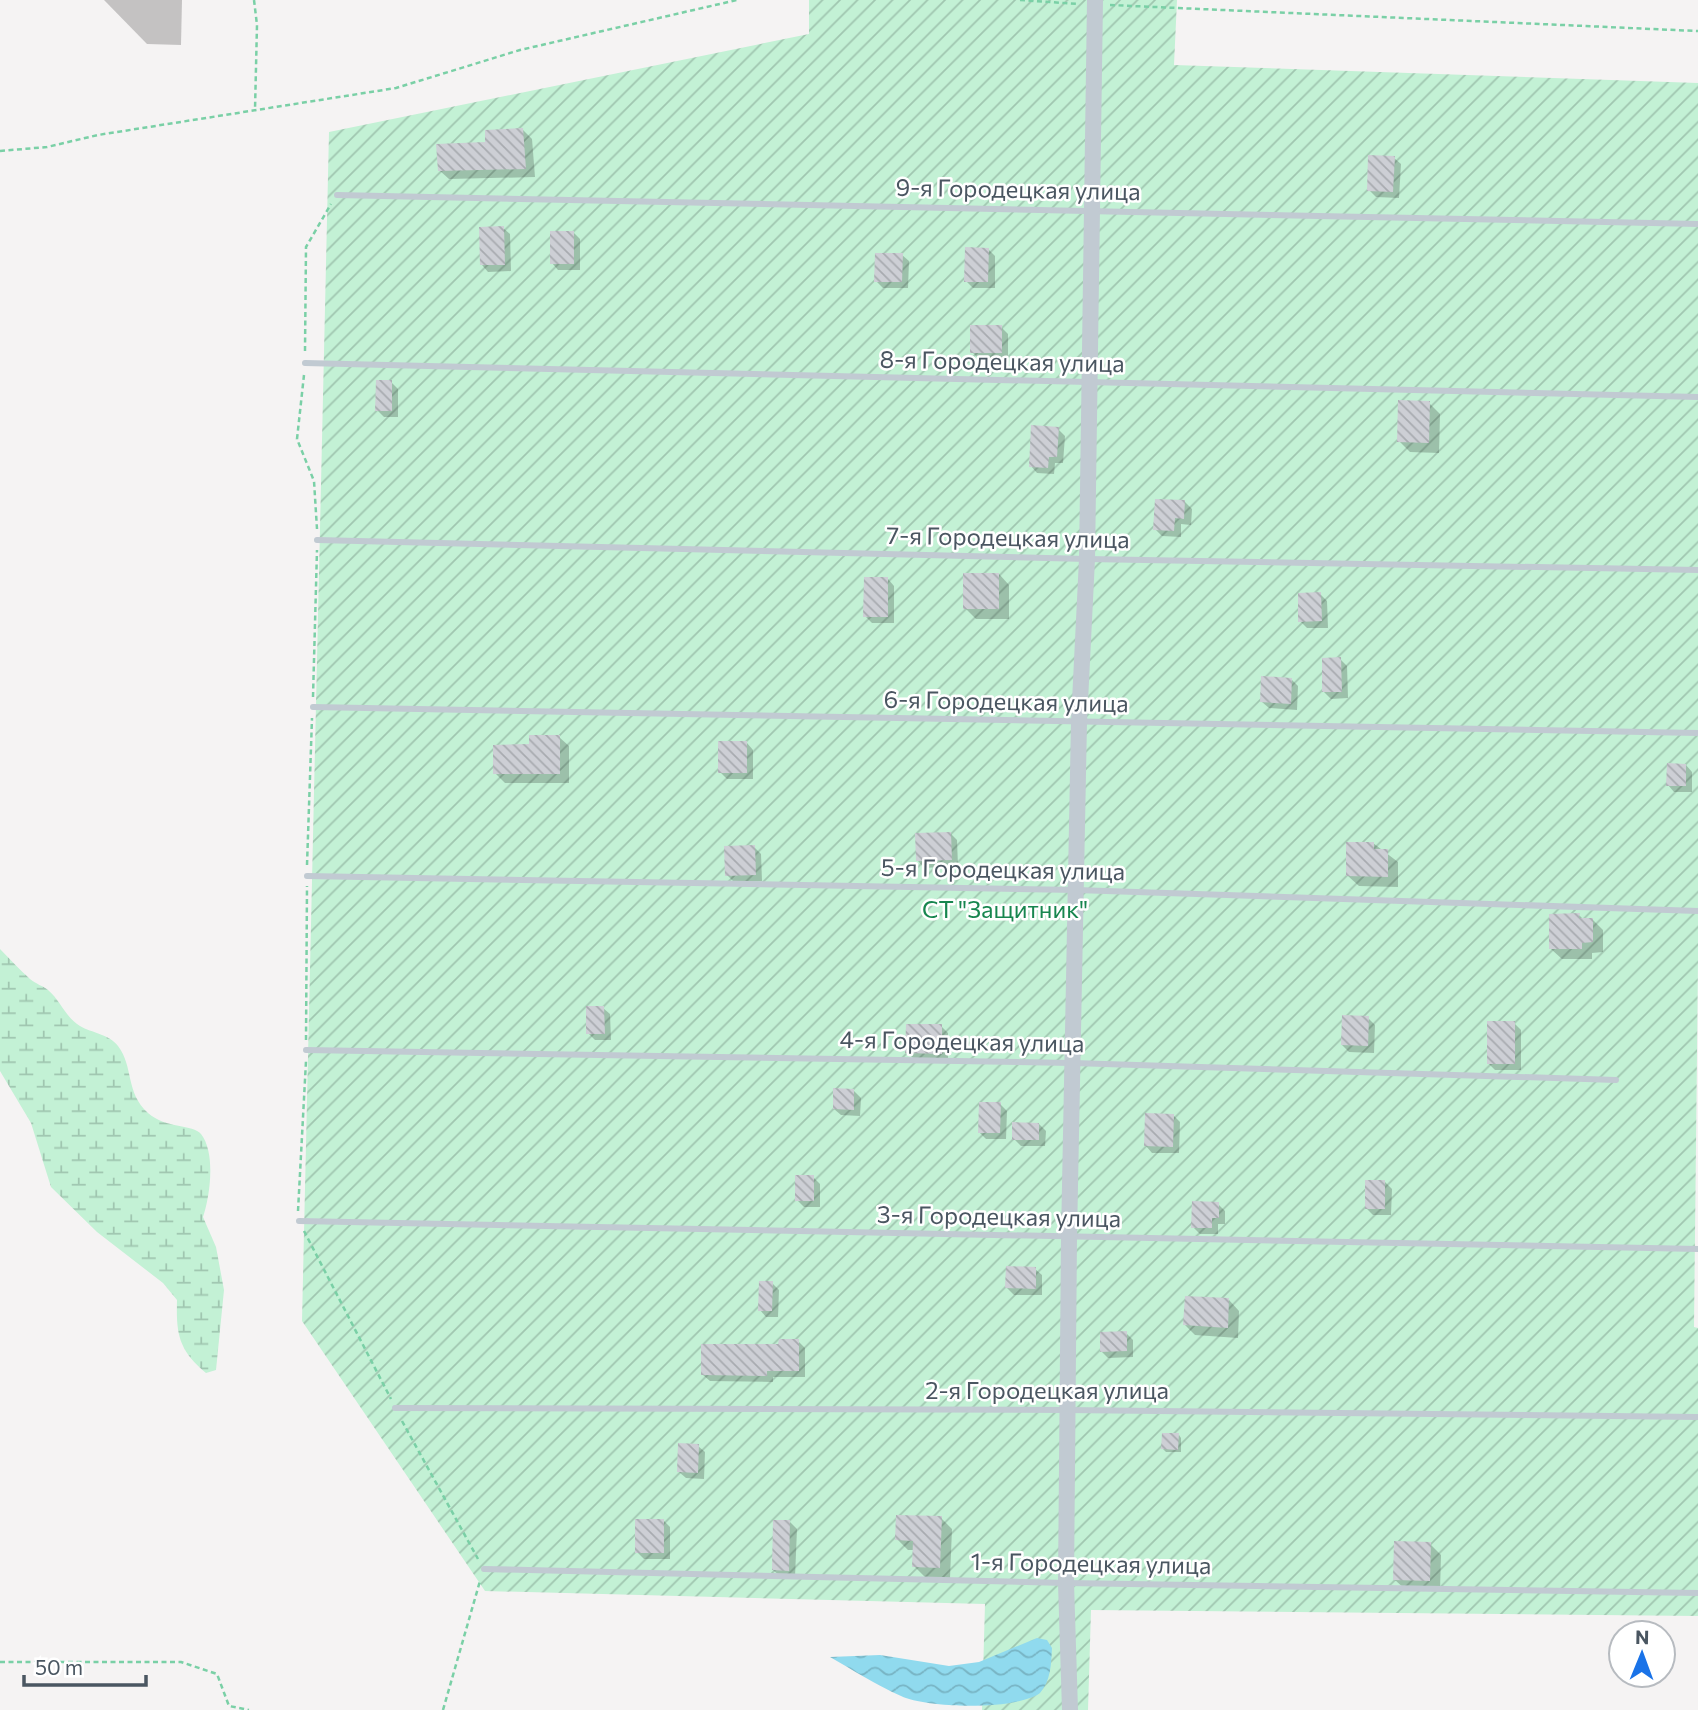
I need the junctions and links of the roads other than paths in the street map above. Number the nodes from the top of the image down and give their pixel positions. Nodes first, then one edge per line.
1 (1095, 2) edge
2 (337, 195) road end
3 (1092, 211) junction
4 (1698, 224) edge
5 (305, 363) road end
6 (1090, 383) junction
7 (1698, 397) edge
8 (317, 540) road end
9 (1087, 559) junction
10 (1698, 570) edge
11 (313, 707) road end
12 (1079, 722) junction
13 (1698, 733) edge
14 (307, 876) road end
15 (1076, 890) junction
16 (1698, 911) edge
17 (306, 1050) road end
18 (1073, 1063) junction
19 (1616, 1080) dead end
20 (299, 1221) road end
21 (1069, 1238) junction
22 (1698, 1249) edge
23 (395, 1408) road end
24 (1066, 1410) junction
25 (1698, 1417) edge
26 (484, 1569) road end
27 (1066, 1583) junction
28 (1698, 1593) edge
29 (1070, 1710) edge

1 - 3 street
2 - 3 lane, 9-я Городецкая улица
3 - 4 lane, 9-я Городецкая улица
3 - 6 street
5 - 6 lane, 8-я Городецкая улица
6 - 7 lane, 8-я Городецкая улица
6 - 9 street
8 - 9 lane, 7-я Городецкая улица
9 - 10 lane, 7-я Городецкая улица
9 - 12 street
11 - 12 lane, 6-я Городецкая улица
12 - 13 lane, 6-я Городецкая улица
12 - 15 street
14 - 15 lane, 5-я Городецкая улица
15 - 16 lane, 5-я Городецкая улица
15 - 18 street
17 - 18 lane, 4-я Городецкая улица
18 - 19 lane, 4-я Городецкая улица
18 - 21 street
20 - 21 lane, 3-я Городецкая улица
21 - 22 lane, 3-я Городецкая улица
21 - 24 street
23 - 24 lane, 2-я Городецкая улица
24 - 25 lane, 2-я Городецкая улица
24 - 27 street
26 - 27 lane, 1-я Городецкая улица
27 - 28 lane, 1-я Городецкая улица
27 - 29 street

